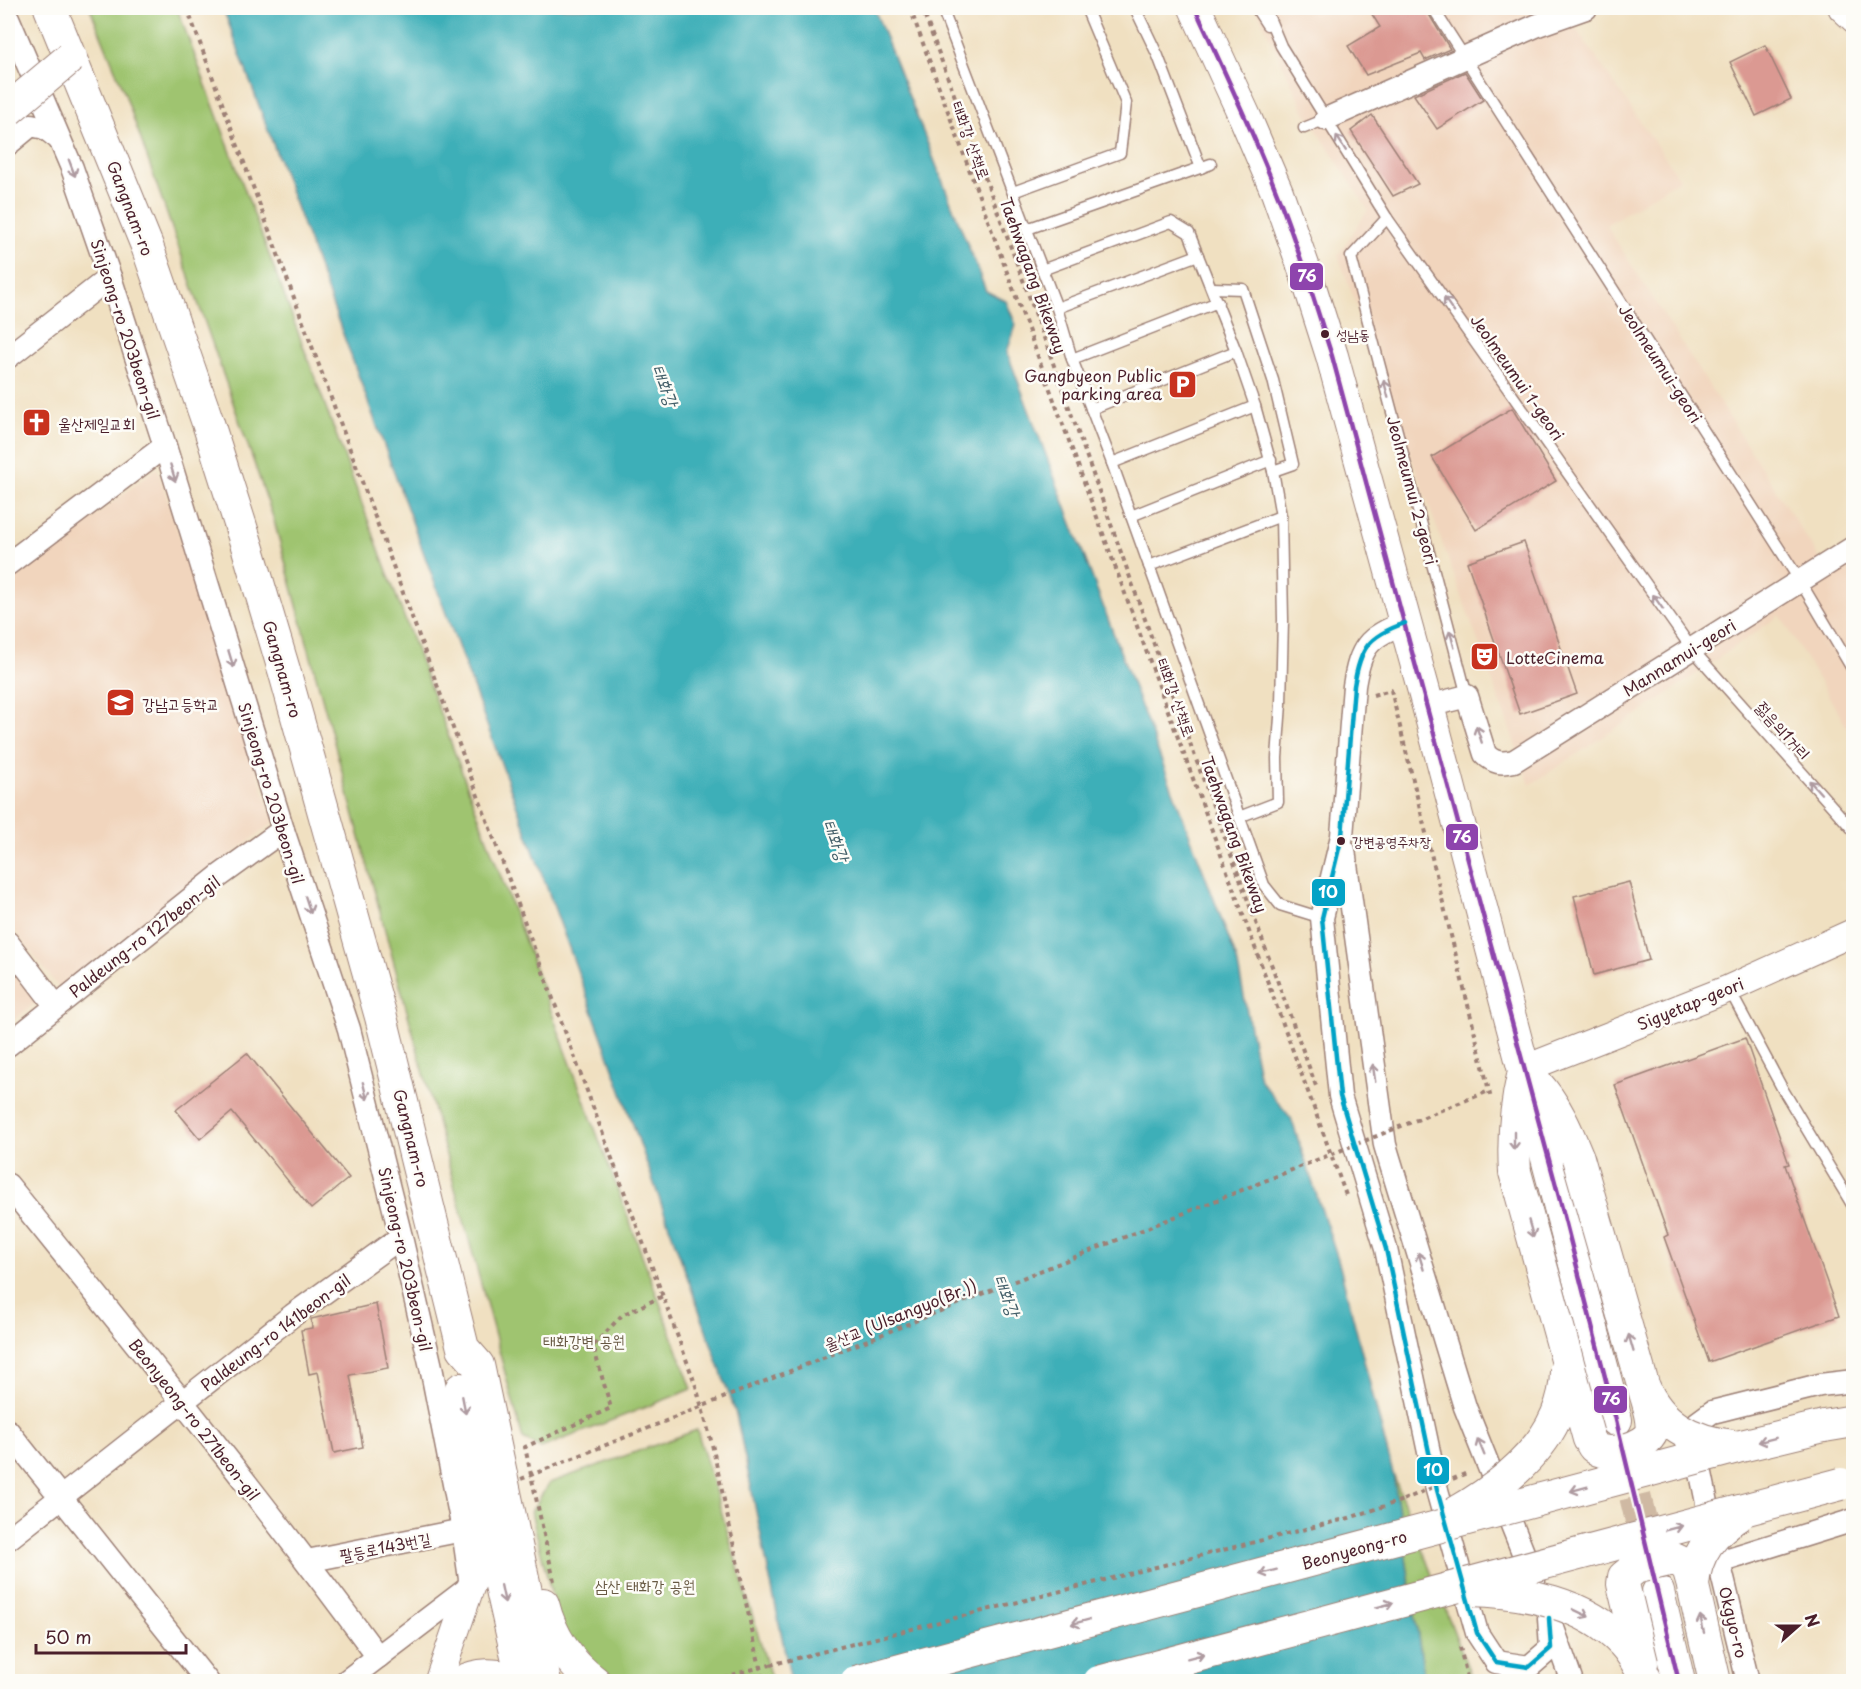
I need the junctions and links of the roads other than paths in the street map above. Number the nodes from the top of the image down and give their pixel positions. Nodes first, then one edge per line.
1 (50, 8) edge
2 (942, 8) edge
3 (1086, 8) edge
4 (1135, 8) edge
5 (1256, 8) edge
6 (1265, 8) edge
7 (1433, 8) edge
8 (1586, 8) edge
9 (1842, 8) edge
10 (1197, 9) edge
11 (8, 18) edge
12 (1854, 19) edge
13 (1281, 46) junction
14 (1465, 56) junction
15 (71, 57) junction
16 (8, 110) edge
17 (1326, 119) junction
18 (1304, 128) dead end
19 (59, 139) junction
20 (8, 144) edge
21 (1013, 192) junction
22 (1387, 218) junction
23 (1027, 229) junction
24 (1198, 255) junction
25 (1042, 270) junction
26 (110, 277) junction
27 (1212, 288) junction
28 (1218, 302) junction
29 (1057, 308) junction
30 (1236, 351) junction
31 (8, 357) edge
32 (1072, 359) junction
33 (1255, 406) junction
34 (1090, 409) junction
35 (165, 446) junction
36 (1112, 463) junction
37 (1272, 466) junction
38 (1131, 516) junction
39 (1281, 516) junction
40 (1854, 547) edge
41 (8, 564) edge
42 (1149, 566) junction
43 (1800, 581) junction
44 (1405, 623) junction
45 (1692, 650) junction
46 (1854, 672) edge
47 (1467, 696) junction
48 (1428, 706) junction
49 (1502, 763) joint
50 (1239, 817) junction
51 (283, 830) junction
52 (1854, 831) edge
53 (1342, 836) junction
54 (1322, 918) junction
55 (1854, 932) edge
56 (8, 943) edge
57 (1728, 989) junction
58 (56, 1006) junction
59 (8, 1045) edge
60 (1524, 1069) junction
61 (8, 1185) edge
62 (1854, 1208) edge
63 (401, 1237) junction
64 (463, 1348) junction
65 (1566, 1356) junction
66 (1854, 1381) edge
67 (1643, 1385) junction
68 (183, 1402) junction
69 (1617, 1420) tunnel mouth
70 (1839, 1424) edge
71 (8, 1431) edge
72 (1737, 1447) junction
73 (1847, 1483) edge
74 (510, 1490) junction
75 (61, 1497) junction
76 (1753, 1507) junction
77 (1854, 1520) edge
78 (1426, 1530) junction
79 (476, 1534) junction
80 (8, 1539) edge
81 (308, 1561) junction
82 (1719, 1562) junction
83 (471, 1586) junction
84 (1694, 1586) junction
85 (1442, 1590) junction
86 (1658, 1592) tunnel mouth
87 (1549, 1618) junction
88 (1469, 1640) junction
89 (378, 1657) junction
90 (1646, 1680) edge
91 (530, 1681) edge
92 (208, 1682) edge
93 (345, 1682) edge
94 (438, 1682) edge
95 (461, 1682) edge
96 (595, 1682) edge
97 (855, 1682) edge
98 (1099, 1682) edge
99 (1498, 1682) edge
100 (1570, 1682) edge
101 (1679, 1682) edge
102 (1715, 1682) edge
103 (1748, 1682) edge

1 - 15 main road, Gangnam-ro
2 - 21 lane
3 - 21 lane
4 - 23 lane
5 - 13 lane
6 - 13 lane
7 - 14 lane, Jeolmeumui-geori
8 - 14 street
9 - 12 street
10 - 44 main road
11 - 19 street, Sinjeong-ro 203beon-gil
13 - 17 lane
14 - 17 street
14 - 43 lane, Jeolmeumui-geori
15 - 16 main road, bridge
15 - 64 main road, Gangnam-ro
17 - 18 lane
22 -> 17 lane, Jeolmeumui 1-geori
19 - 20 street
19 -> 26 street, Sinjeong-ro 203beon-gil
21 - 23 lane
45 -> 22 lane, Jeolmeumui 1-geori
47 -> 22 lane, Jeolmeumui 2-geori
23 - 25 lane
24 - 25 lane
24 - 27 lane
24 - 29 lane
25 - 29 lane
26 - 31 street
26 - 35 street, Sinjeong-ro 203beon-gil
27 - 28 lane
27 - 37 lane
28 - 30 lane
28 - 32 lane
29 - 32 lane
30 - 33 lane
30 - 34 lane
32 - 34 lane
33 - 36 lane
33 - 37 lane
34 - 36 lane
35 - 41 street
35 -> 51 street, Sinjeong-ro 203beon-gil
36 - 38 lane
37 - 38 lane
37 - 39 lane
38 - 42 lane
39 - 42 lane
39 - 50 lane
40 - 43 street, Mannamui-geori
42 - 50 lane
43 - 45 street, Mannamui-geori
43 - 46 lane, Jeolmeumui-geori
44 - 48 main road
44 - 53 street
45 - 49 street, Mannamui-geori
52 -> 45 lane, 젊음의1거리
47 - 48 street
49 -> 47 street, Jeolmeumui 2-geori
48 - 60 main road
50 - 54 lane
51 - 58 street, Paldeung-ro 127beon-gil
51 -> 63 street, Sinjeong-ro 203beon-gil
53 - 54 street
87 -> 53 street
54 - 88 street
55 - 57 street, Sigyetap-geori
56 - 58 street
57 - 60 street, Sigyetap-geori
57 - 62 lane
58 - 59 street, Paldeung-ro 127beon-gil
60 -> 65 main road, bridge
67 -> 60 main road, bridge
60 - 69 main road
61 - 68 street, Beonyeong-ro 271beon-gil
63 - 68 street, Paldeung-ro 141beon-gil
63 - 79 street, Sinjeong-ro 203beon-gil
64 - 74 main road, Gangnam-ro
64 -> 79 main road, Gangnam-ro
65 - 67 main road, bridge
65 - 78 main road, bridge
66 - 82 street, Okgyo-ro
67 - 72 main road, bridge
68 - 75 street, Paldeung-ro 141beon-gil
68 - 81 street, Beonyeong-ro 271beon-gil
70 -> 72 main road, Beonyeong-ro, bridge
71 - 75 street
72 -> 78 main road, Beonyeong-ro, bridge
73 - 76 main road, bridge
74 - 79 street
74 - 91 main road, Gangnam-ro
74 - 96 main road
75 - 80 street, Paldeung-ro 141beon-gil
75 - 92 street
76 - 84 main road, bridge
85 -> 76 main road, bridge
77 - 82 street
78 -> 97 main road, Beonyeong-ro, bridge
79 - 81 street, 팔등로143번길
79 - 83 street
79 -> 91 main road, Gangnam-ro
81 - 89 street, Beonyeong-ro 271beon-gil
82 - 103 street, Okgyo-ro
83 - 89 street
83 - 94 street
84 - 90 main road, bridge
102 -> 84 main road, bridge
85 -> 90 main road, bridge
98 -> 85 main road, bridge
86 - 101 main road
87 - 88 street
87 - 100 street
88 - 99 street
89 - 93 street
91 - 95 main road

